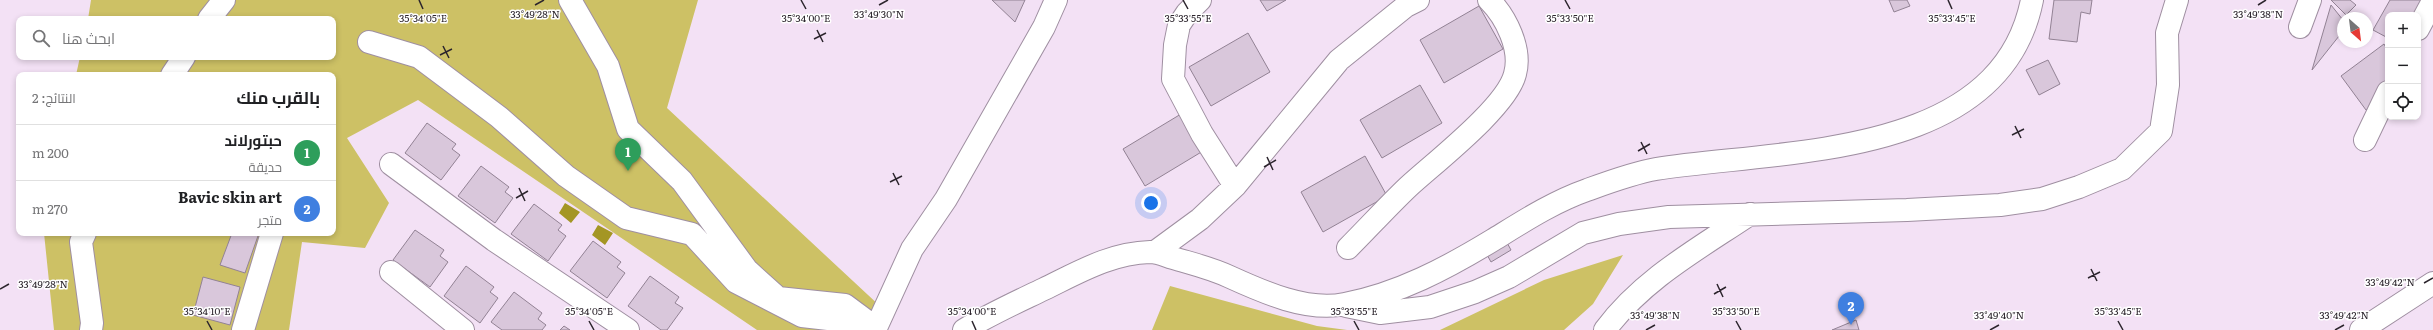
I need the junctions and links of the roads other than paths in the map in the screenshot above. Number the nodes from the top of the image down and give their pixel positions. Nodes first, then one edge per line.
1 (224, 0) edge
2 (570, 0) edge
3 (1056, 0) edge
4 (1200, 0) edge
5 (1418, 0) edge
6 (1489, 0) edge
7 (2032, 0) edge
8 (2177, 0) edge
9 (2310, 0) edge
10 (2433, 1) edge
11 (212, 16) edge
12 (2421, 23) edge
13 (2300, 27) dead end
14 (369, 42) dead end
15 (182, 60) edge
16 (174, 72) edge
17 (2385, 98) edge
18 (2365, 140) dead end
19 (391, 164) dead end
20 (1235, 186) junction
21 (1750, 214) junction
22 (84, 236) edge
23 (271, 236) edge
24 (1348, 248) dead end
25 (1154, 252) junction
26 (390, 272) dead end
27 (2433, 283) edge
28 (1343, 305) junction
29 (875, 329) edge
30 (91, 330) edge
31 (243, 330) edge
32 (463, 330) edge
33 (628, 330) edge
34 (851, 330) edge
35 (964, 330) edge
36 (1605, 330) edge
37 (2361, 330) edge

1 - 11 street
2 - 29 street
3 - 29 street
4 - 20 street
5 - 20 street
6 - 24 street
7 - 28 street
8 - 21 street
9 - 13 street
10 - 12 street
14 - 34 street
15 - 16 street
17 - 18 street
19 - 33 street
20 - 25 street
21 - 28 street
21 - 36 street
22 - 30 street
23 - 31 street
25 - 28 street
25 - 35 street
26 - 32 street
27 - 37 street

